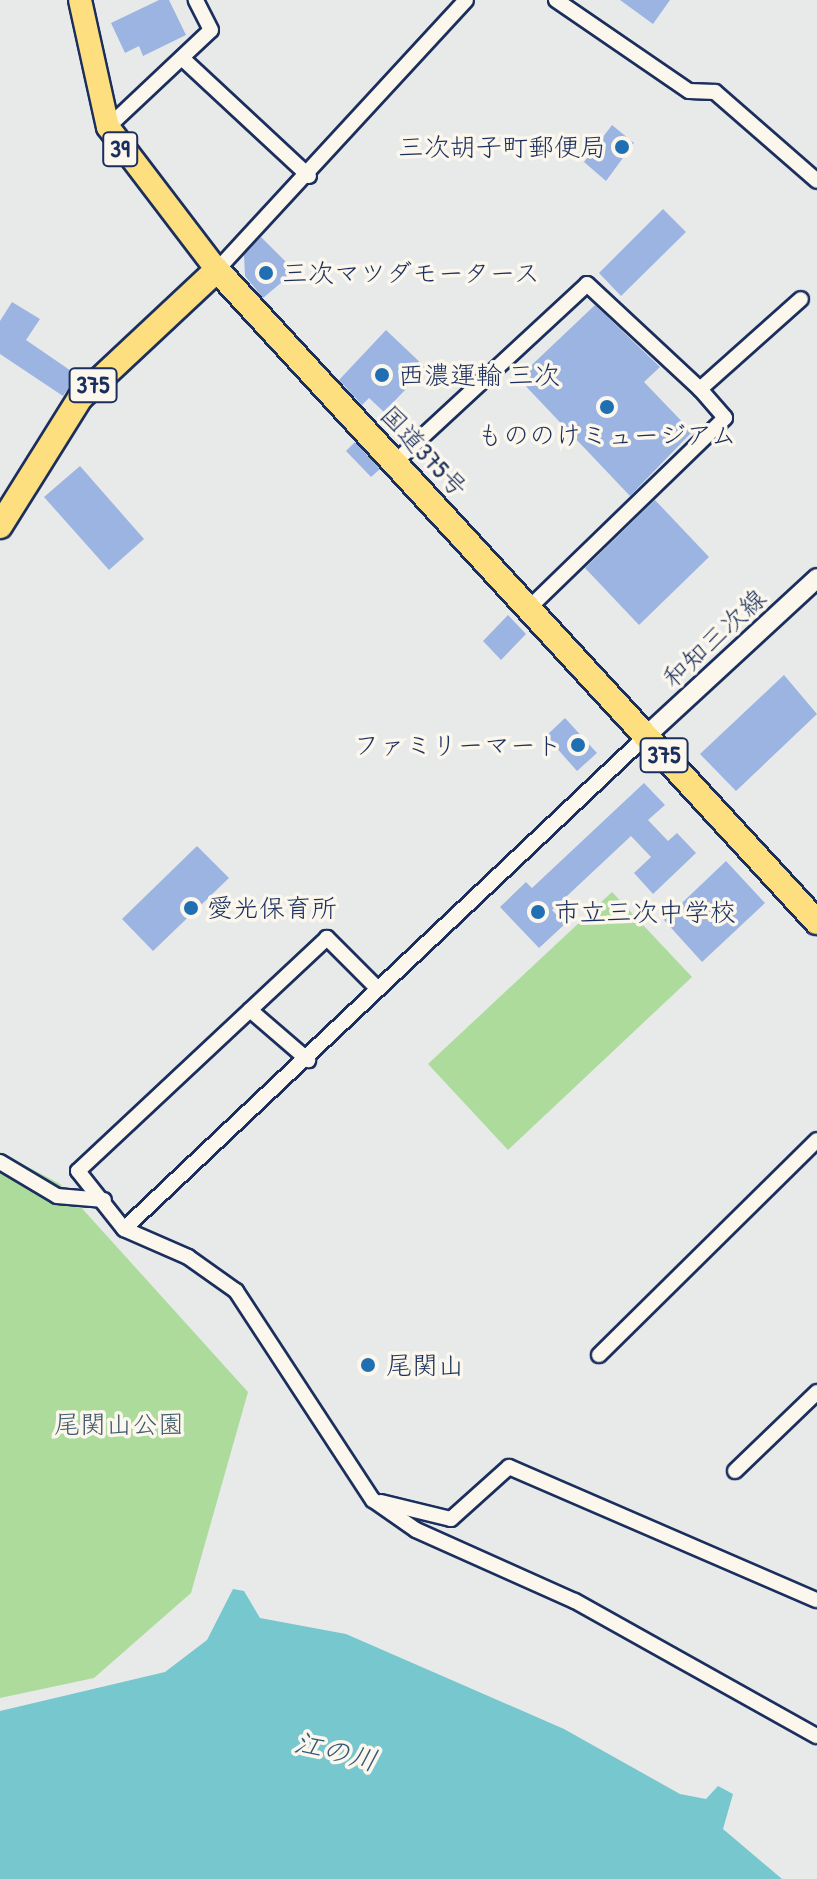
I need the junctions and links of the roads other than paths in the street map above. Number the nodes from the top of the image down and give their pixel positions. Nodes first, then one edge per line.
1 (80, 0) edge
2 (196, 0) edge
3 (466, 0) edge
4 (556, 0) edge
5 (183, 59) junction
6 (108, 127) junction
7 (309, 176) junction
8 (817, 181) edge
9 (217, 270) junction
10 (801, 299) dead end
11 (700, 389) junction
12 (394, 463) junction
13 (0, 526) edge
14 (817, 578) edge
15 (532, 605) junction
16 (646, 736) junction
17 (817, 922) edge
18 (377, 988) junction
19 (250, 1010) junction
20 (308, 1060) junction
21 (817, 1140) edge
22 (0, 1162) edge
23 (104, 1200) junction
24 (124, 1229) junction
25 (599, 1355) dead end
26 (817, 1392) edge
27 (735, 1471) dead end
28 (373, 1500) junction
29 (817, 1600) edge
30 (817, 1736) edge

1 - 6 main road, 39
2 - 5 street
3 - 7 street
4 - 8 street
5 - 6 street
5 - 7 street
6 - 9 main road, 39
7 - 9 street
9 - 12 highway, 国道375号 / 375
9 - 13 highway, 375
10 - 11 street
11 - 12 street
11 - 15 street
12 - 15 highway, 国道375号 / 375
14 - 16 main road, 和知三次線
15 - 16 highway, 国道375号 / 375
16 - 17 highway, 国道375号 / 375
16 - 18 street
18 - 19 street
18 - 20 street
19 - 20 street
19 - 23 street
20 - 24 street
21 - 25 street
22 - 23 street
23 - 24 street
24 - 28 street
26 - 27 street
28 - 29 street
28 - 30 street

